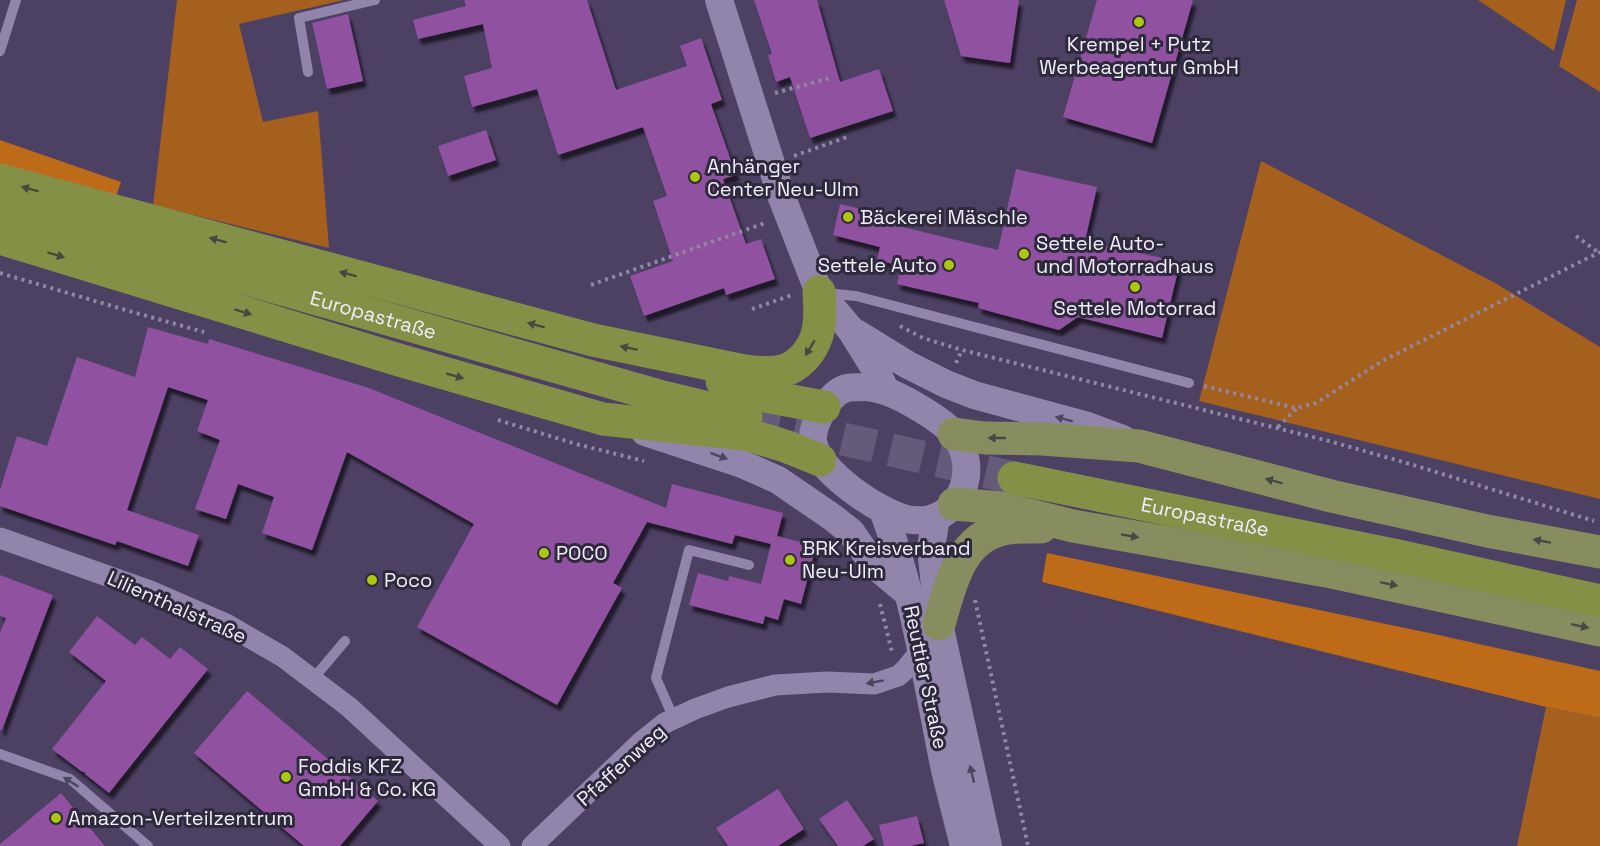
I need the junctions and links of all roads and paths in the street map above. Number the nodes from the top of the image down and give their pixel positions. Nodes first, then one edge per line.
1 (16, 0) edge
2 (375, 0) edge
3 (719, 0) edge
4 (4, 25) edge
5 (0, 51) edge
6 (308, 72) dead end
7 (830, 78) dead end
8 (751, 102) junction
9 (847, 137) dead end
10 (771, 163) junction
11 (0, 180) edge
12 (0, 210) edge
13 (788, 216) junction
14 (1576, 236) dead end
15 (0, 238) edge
16 (1600, 252) edge
17 (816, 284) junction
18 (591, 285) dead end
19 (752, 309) dead end
20 (850, 330) junction
21 (962, 350) dead end
22 (664, 356) junction
23 (1189, 383) joint
24 (886, 391) junction
25 (834, 398) junction
26 (1296, 408) junction
27 (747, 417) tunnel mouth
28 (603, 419) junction
29 (1278, 428) junction
30 (954, 434) junction
31 (1139, 446) junction
32 (820, 460) junction
33 (1014, 478) tunnel mouth
34 (884, 510) junction
35 (945, 511) junction
36 (1600, 523) edge
37 (1073, 526) junction
38 (0, 538) edge
39 (1600, 552) edge
40 (1398, 556) junction
41 (749, 565) dead end
42 (1600, 582) edge
43 (974, 592) dead end
44 (909, 594) junction
45 (878, 596) dead end
46 (1600, 601) edge
47 (1600, 630) edge
48 (934, 639) junction
49 (345, 641) dead end
50 (898, 676) junction
51 (313, 679) junction
52 (674, 719) junction
53 (0, 754) edge
54 (148, 846) edge
55 (500, 846) edge
56 (532, 846) edge
57 (964, 846) edge
58 (988, 846) edge
59 (1028, 846) edge

1 - 4 lane
2 - 6 lane
3 - 8 main road
4 - 5 lane
7 - 8 path
8 - 10 main road
9 - 10 path
10 - 13 main road
22 -> 11 highway
12 - 27 highway, Europastraße
13 - 17 main road
13 - 18 path
14 - 16 path
15 -> 28 highway
16 - 26 path
17 - 19 path
17 - 20 main road
17 -> 22 highway
17 - 23 lane
20 - 24 main road
20 - 25 main road
31 -> 20 main road
21 - 29 path
22 - 25 highway
23 - 26 path
24 - 25 main road, Reuttier Straße
24 - 30 main road, Reuttier Straße
25 - 32 main road
26 - 29 path
28 - 32 highway
28 -> 44 main road
29 - 36 path
31 -> 30 main road
30 - 35 main road, Reuttier Straße
39 -> 31 main road
32 - 34 main road
33 - 40 highway, Europastraße
34 - 35 main road
34 - 44 main road, Reuttier Straße
35 - 37 main road
35 - 48 main road, Reuttier Straße
37 -> 47 main road
37 - 48 main road
38 - 51 street, Lilienthalstraße
40 - 42 highway, Europastraße
40 - 46 highway, Europastraße
41 - 52 lane
43 - 59 path
44 - 48 main road, Reuttier Straße
45 - 50 path
48 - 50 street
48 - 57 main road, Reuttier Straße
58 -> 48 main road, Reuttier Straße
49 - 51 lane
50 -> 52 street, Pfaffenweg
51 - 55 street, Lilienthalstraße
52 - 56 street, Pfaffenweg
54 -> 53 lane

